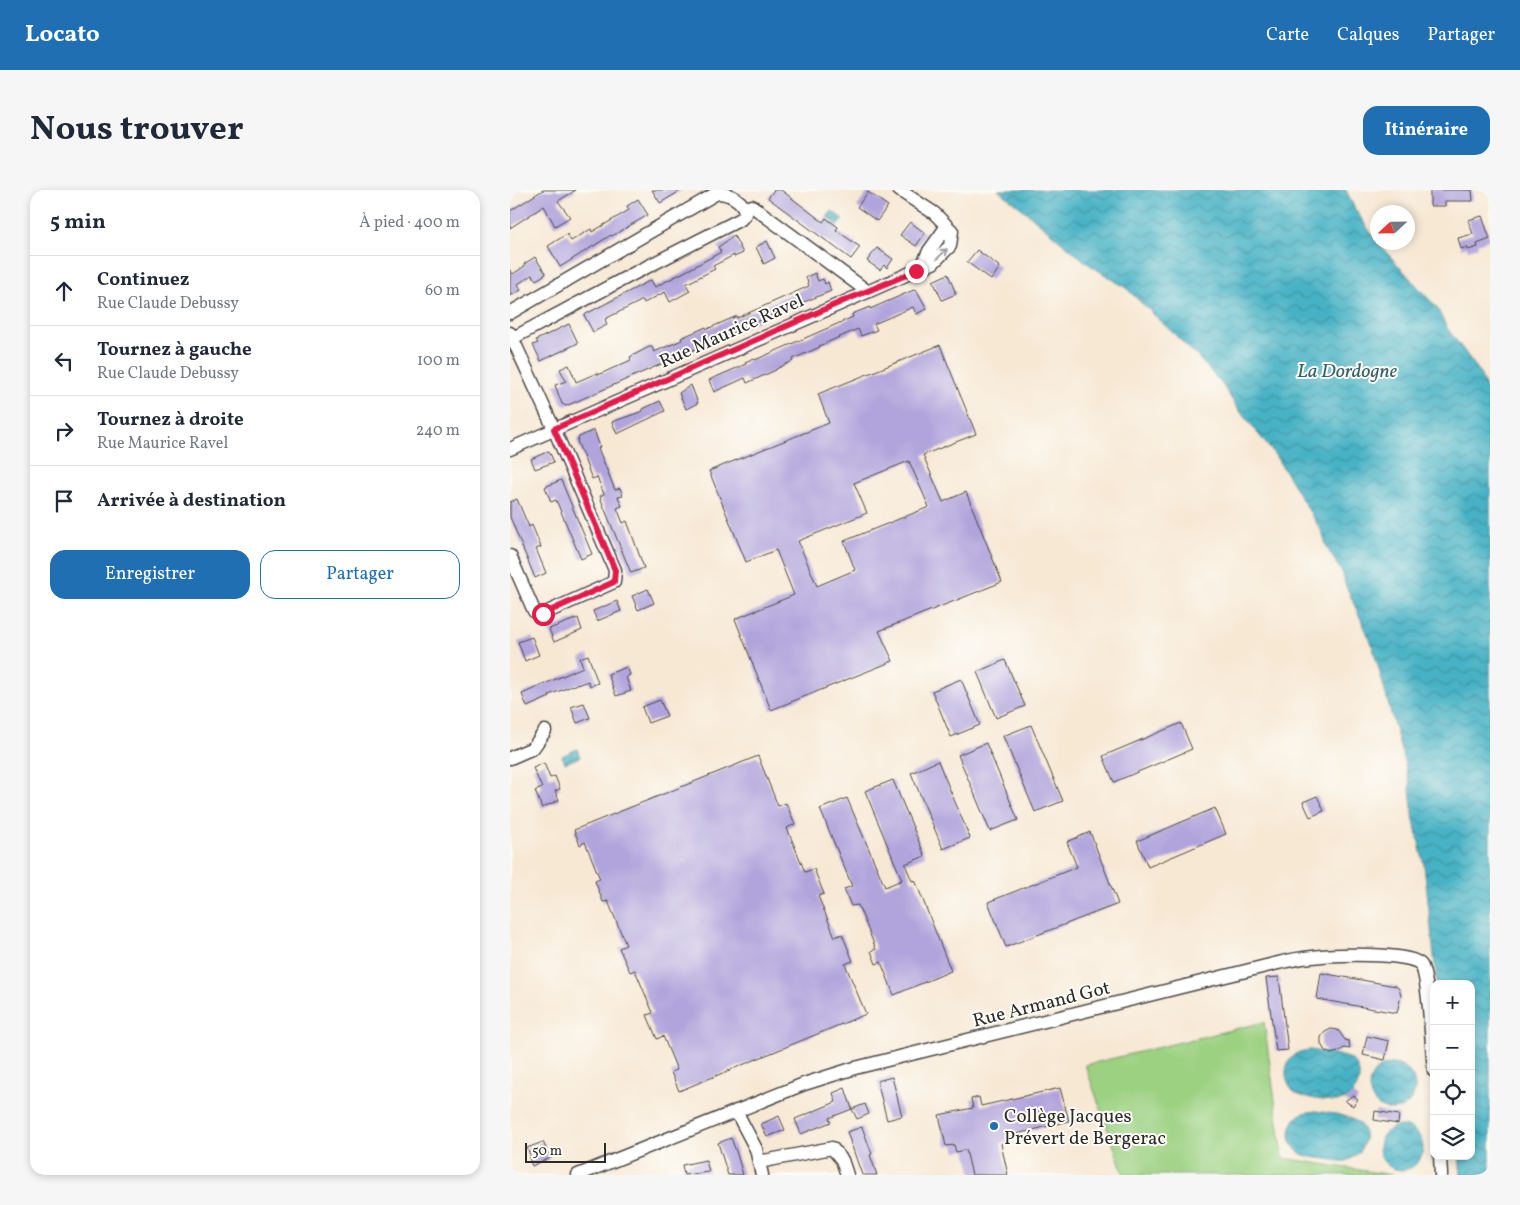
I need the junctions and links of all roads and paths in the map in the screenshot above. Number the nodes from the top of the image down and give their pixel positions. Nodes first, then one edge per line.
1 (899, 190) edge
2 (717, 191) edge
3 (745, 209) junction
4 (867, 291) junction
5 (510, 313) edge
6 (511, 336) edge
7 (554, 429) junction
8 (510, 450) edge
9 (510, 556) edge
10 (546, 731) dead end
11 (510, 758) edge
12 (1434, 1070) edge
13 (736, 1111) junction
14 (1440, 1160) edge
15 (761, 1169) edge
16 (578, 1175) edge
17 (848, 1175) edge
18 (1441, 1175) edge

1 - 4 street, Rue Maurice Ravel
2 - 3 street
2 - 5 street
3 - 4 street
3 - 6 street
4 - 7 street, Rue Maurice Ravel
6 - 7 street
7 - 8 street, Rue Maurice Ravel
7 - 9 street
10 - 11 street
12 - 13 street, Rue Armand Got
13 - 15 street
13 - 16 street, Rue Armand Got
14 - 18 street
15 - 17 street

